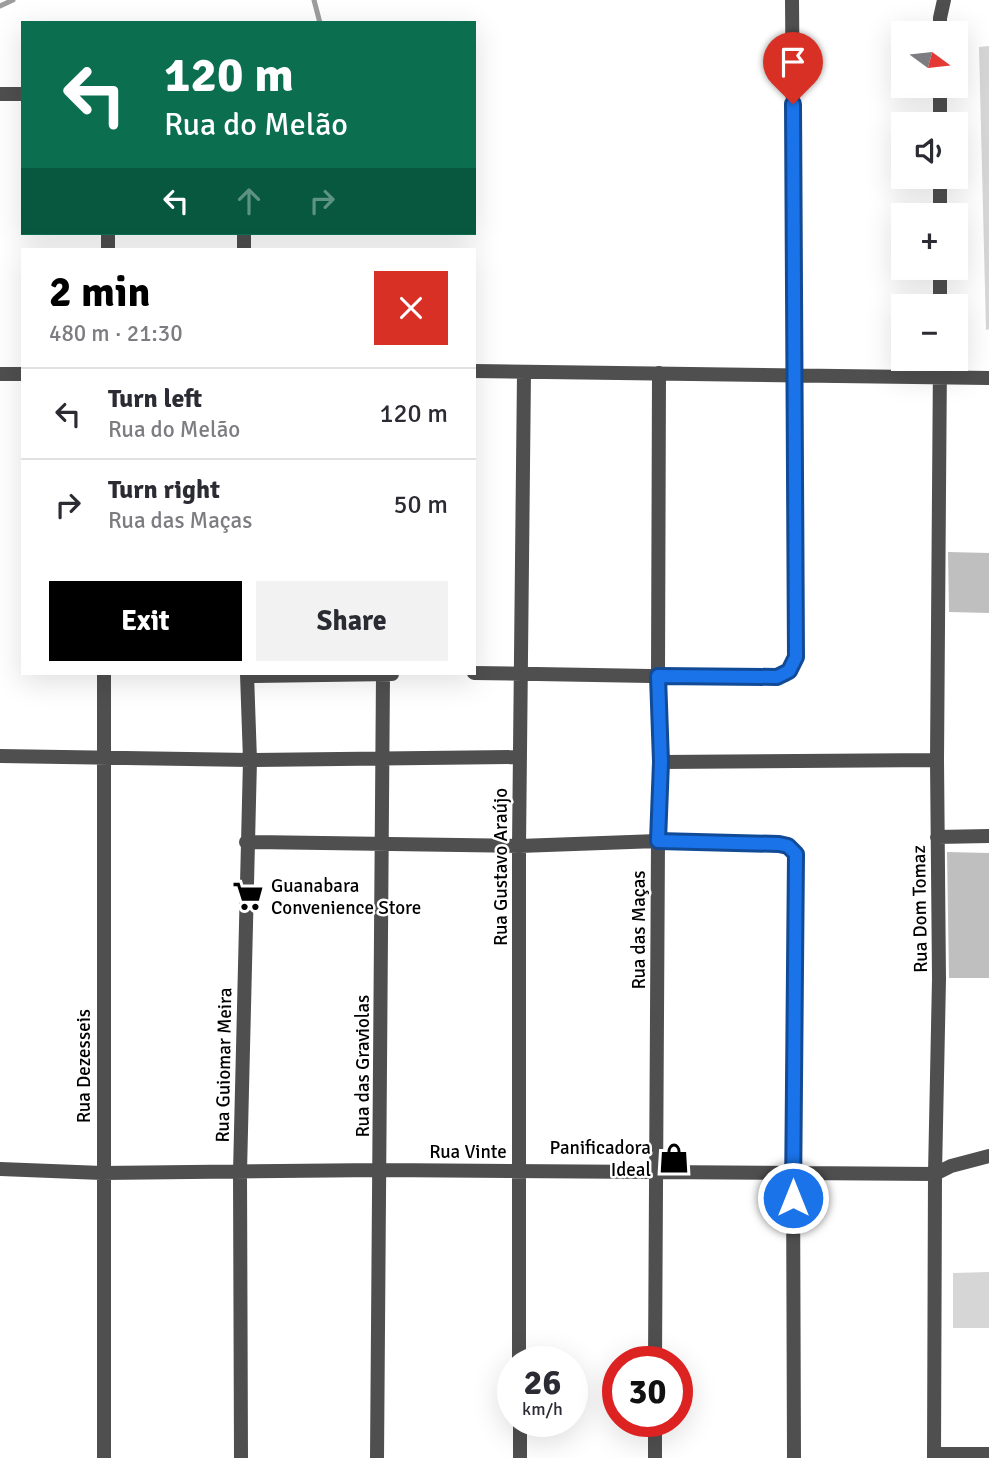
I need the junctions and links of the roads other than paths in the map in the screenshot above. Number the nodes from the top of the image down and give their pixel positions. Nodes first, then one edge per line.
1 (792, 0) edge
2 (944, 0) edge
3 (940, 21) edge
4 (0, 94) edge
5 (21, 94) edge
6 (476, 371) edge
7 (940, 371) edge
8 (524, 372) junction
9 (659, 373) junction
10 (0, 374) edge
11 (21, 374) edge
12 (796, 375) junction
13 (989, 378) edge
14 (940, 379) junction
15 (522, 672) junction
16 (476, 673) edge
17 (104, 675) edge
18 (247, 675) edge
19 (383, 675) edge
20 (658, 676) junction
21 (0, 756) edge
22 (383, 757) junction
23 (520, 757) junction
24 (103, 758) junction
25 (250, 760) junction
26 (937, 761) junction
27 (661, 762) junction
28 (989, 836) edge
29 (937, 837) junction
30 (658, 841) junction
31 (246, 842) junction
32 (382, 844) junction
33 (519, 846) junction
34 (989, 1156) edge
35 (0, 1170) edge
36 (380, 1170) junction
37 (518, 1171) junction
38 (240, 1172) junction
39 (793, 1172) junction
40 (102, 1173) junction
41 (657, 1174) junction
42 (935, 1174) junction
43 (519, 1346) edge
44 (655, 1346) edge
45 (520, 1437) edge
46 (655, 1437) edge
47 (989, 1454) edge
48 (934, 1456) edge
49 (104, 1458) edge
50 (241, 1458) edge
51 (377, 1458) edge
52 (520, 1458) edge
53 (655, 1458) edge
54 (794, 1458) edge

1 - 12 street
2 - 3 street
4 - 5 street
6 - 8 street
7 - 14 street, Rua Dom Tomaz
8 - 9 street
8 - 15 street, Rua Gustavo Araújo
9 - 12 street
9 - 20 street, Rua das Maças
10 - 11 street
12 - 14 street
12 - 20 street
13 - 14 street
14 - 26 street, Rua Dom Tomaz
15 - 16 street
15 - 20 street
15 - 23 street, Rua Gustavo Araújo
17 - 24 street, Rua Dezesseis
18 - 25 street, Rua Guiomar Meira
19 - 22 street, Rua das Graviolas
20 - 27 street, Rua das Maças
21 - 24 street
22 - 23 street
22 - 25 street
22 - 32 street, Rua das Graviolas
23 - 33 street, Rua Gustavo Araújo
24 - 25 street
24 - 40 street, Rua Dezesseis
25 - 31 street, Rua Guiomar Meira
26 - 27 street
26 - 29 street, Rua Dom Tomaz
27 - 30 street, Rua das Maças
28 - 29 street
29 - 42 street, Rua Dom Tomaz
30 - 33 street
30 - 39 street
30 - 41 street, Rua das Maças
31 - 32 street
31 - 38 street, Rua Guiomar Meira
32 - 33 street
32 - 36 street, Rua das Graviolas
33 - 37 street, Rua Gustavo Araújo
34 - 42 street
35 - 40 street, Rua Vinte
36 - 37 street, Rua Vinte
36 - 38 street, Rua Vinte
36 - 51 street, Rua das Graviolas
37 - 41 street, Rua Vinte
37 - 43 street, Rua Gustavo Araújo
38 - 40 street, Rua Vinte
38 - 50 street, Rua Guiomar Meira
39 - 41 street, Rua Vinte
39 - 42 street, Rua Vinte
39 - 54 street
40 - 49 street, Rua Dezesseis
41 - 44 street, Rua das Maças
42 - 48 street, Rua Dom Tomaz
45 - 52 street
46 - 53 street
47 - 48 street

